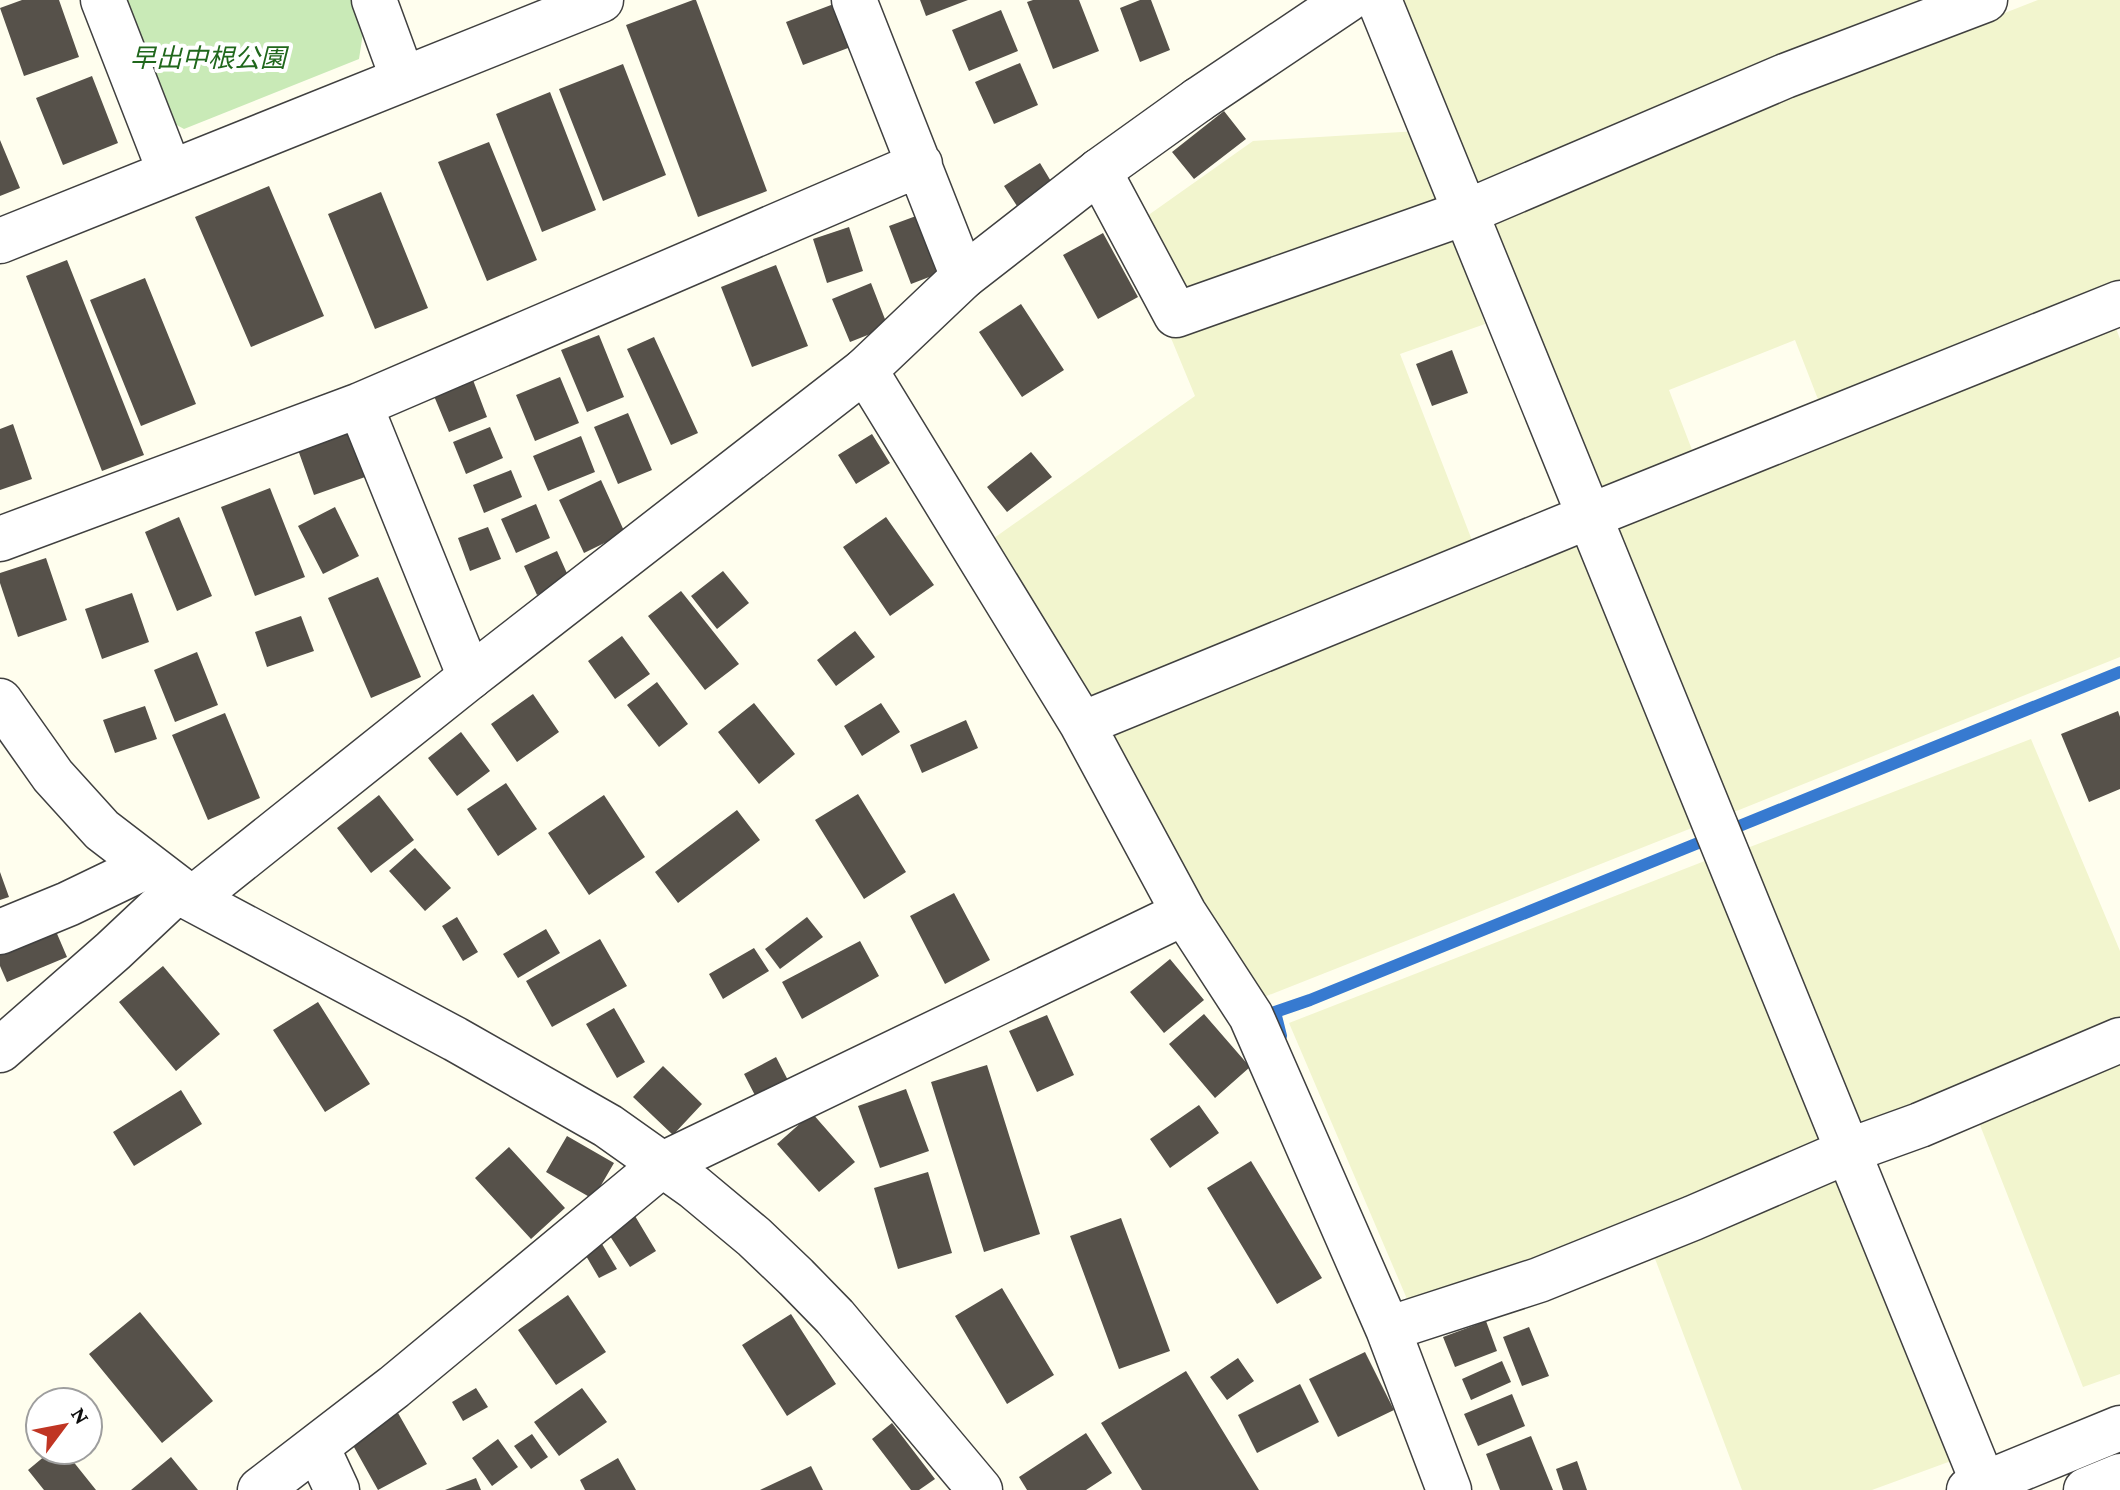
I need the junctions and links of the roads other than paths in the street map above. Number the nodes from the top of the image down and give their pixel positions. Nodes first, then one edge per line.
1 (103, 0) edge
2 (374, 0) edge
3 (601, 0) edge
4 (854, 0) edge
5 (1347, 0) edge
6 (1379, 0) edge
7 (1985, 0) edge
8 (403, 79) junction
9 (920, 164) junction
10 (1099, 171) junction
11 (170, 172) junction
12 (1464, 213) junction
13 (0, 241) edge
14 (963, 277) junction
15 (2120, 303) edge
16 (865, 370) junction
17 (360, 405) junction
18 (1590, 516) junction
19 (0, 539) edge
20 (470, 677) junction
21 (0, 701) edge
22 (1082, 724) junction
23 (173, 885) junction
24 (1184, 913) junction
25 (0, 932) edge
26 (2120, 1040) edge
27 (0, 1050) edge
28 (1848, 1151) junction
29 (663, 1164) junction
30 (1388, 1329) junction
31 (2120, 1428) edge
32 (317, 1447) junction
33 (2120, 1476) edge
34 (1977, 1487) edge
35 (260, 1490) edge
36 (337, 1490) edge
37 (980, 1490) edge
38 (1449, 1490) edge
39 (2086, 1490) edge

1 - 11 street
2 - 8 street
3 - 8 street
4 - 9 street
5 - 10 street
6 - 12 street
7 - 12 street
8 - 11 street
9 - 14 street
9 - 17 street
10 - 12 street
10 - 14 street
11 - 13 street
12 - 18 street
14 - 16 street
15 - 18 street
16 - 20 street
16 - 22 street
17 - 19 street
17 - 20 street
18 - 22 street
18 - 28 street
20 - 23 street
21 - 23 street
22 - 24 street
23 - 25 street
23 - 27 street
23 - 29 street
24 - 29 street
24 - 30 street
26 - 28 street
28 - 30 street
28 - 34 street
29 - 32 street
29 - 37 street
30 - 38 street
31 - 34 street
32 - 35 street
32 - 36 street
33 - 39 street

